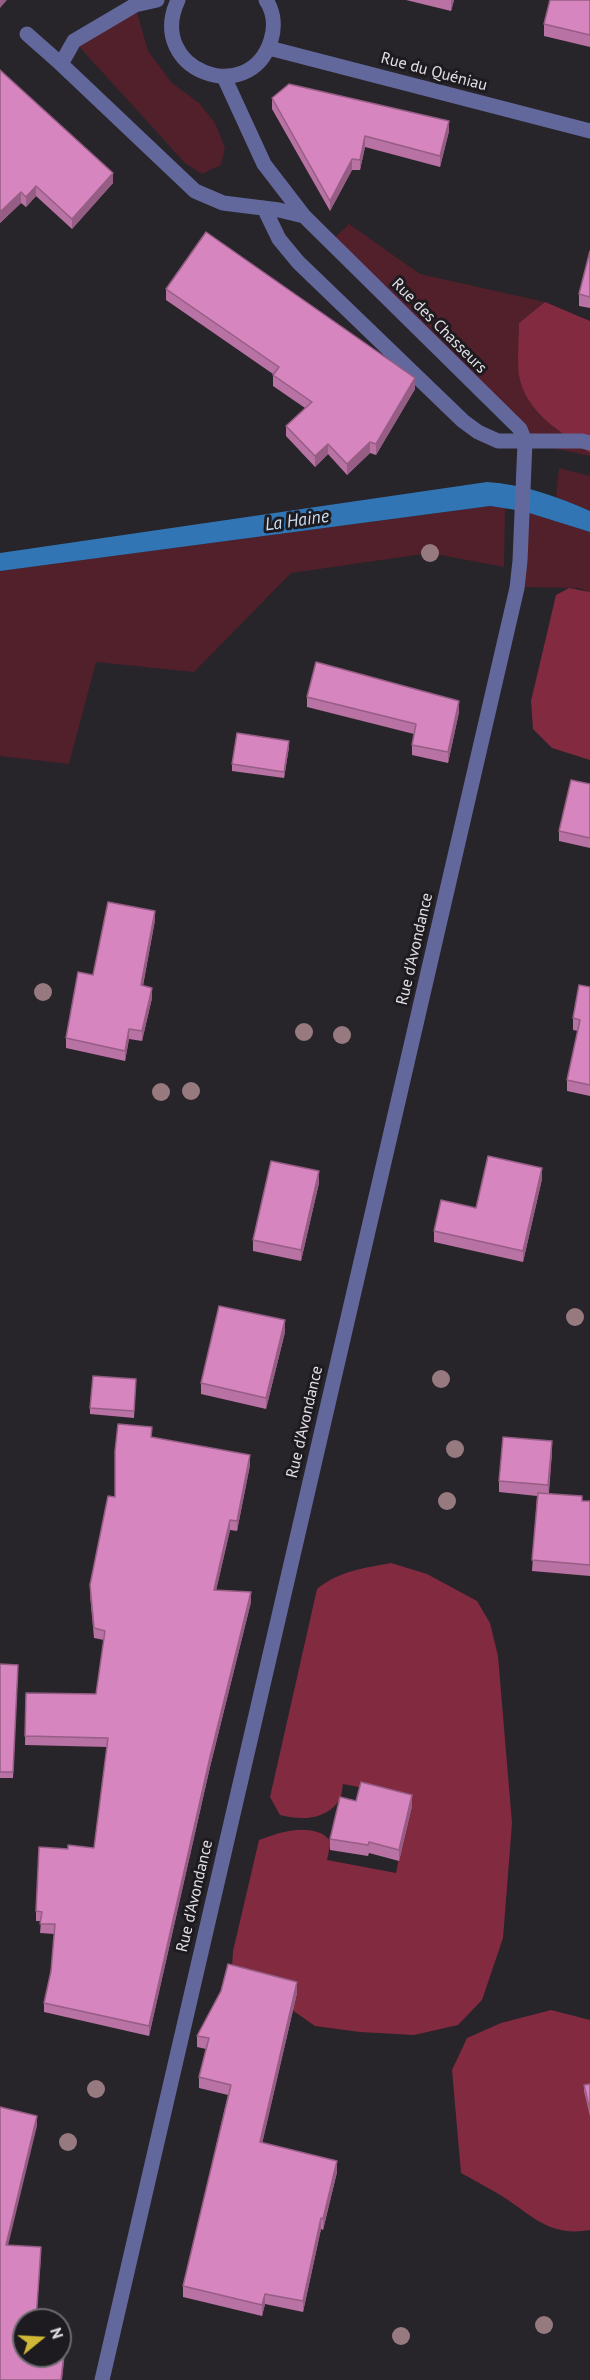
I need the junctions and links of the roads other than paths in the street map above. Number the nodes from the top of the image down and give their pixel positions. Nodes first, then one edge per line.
1 (157, 0) edge
2 (178, 0) edge
3 (266, 0) edge
4 (27, 34) dead end
5 (268, 48) junction
6 (61, 64) junction
7 (224, 77) junction
8 (590, 131) edge
9 (264, 208) junction
10 (304, 216) junction
11 (525, 442) junction
12 (590, 443) edge
13 (102, 2380) edge

1 - 6 street
2 - 7 street
3 - 5 street
4 - 6 street
5 - 7 street
5 - 8 street, Rue du Quéniau
6 - 9 street
7 - 10 street, Rue des Chasseurs
9 - 10 street
9 - 11 street
10 - 11 street, Rue des Chasseurs
11 - 12 street
11 - 13 street, Rue d'Avondance

